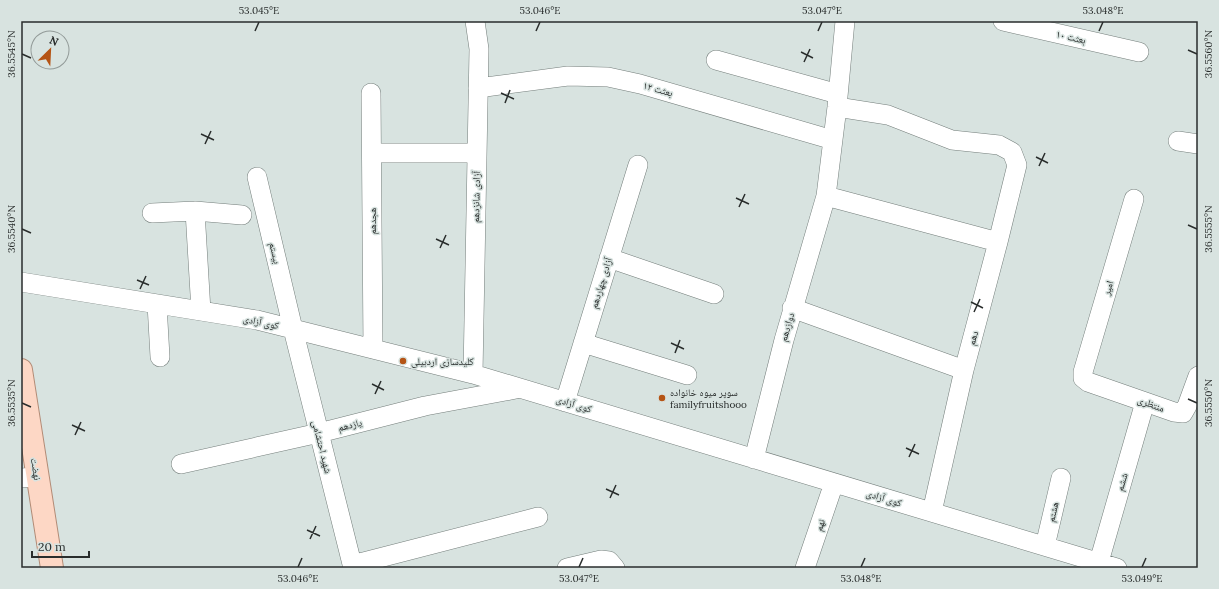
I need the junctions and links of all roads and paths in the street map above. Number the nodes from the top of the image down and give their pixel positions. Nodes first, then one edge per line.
1 (475, 21) edge
2 (846, 21) edge
3 (1003, 21) edge
4 (1139, 52) dead end
5 (716, 60) dead end
6 (478, 88) junction
7 (371, 93) dead end
8 (838, 100) junction
9 (833, 140) junction
10 (1178, 141) dead end
11 (1198, 144) edge
12 (372, 153) junction
13 (477, 153) junction
14 (638, 165) dead end
15 (257, 177) dead end
16 (826, 196) junction
17 (1134, 199) dead end
18 (194, 211) junction
19 (152, 213) dead end
20 (242, 215) dead end
21 (998, 242) junction
22 (609, 258) junction
23 (21, 282) edge
24 (714, 294) dead end
25 (157, 304) junction
26 (792, 308) junction
27 (202, 311) junction
28 (293, 329) junction
29 (583, 343) junction
30 (373, 349) junction
31 (160, 357) dead end
32 (21, 370) edge
33 (964, 370) junction
34 (473, 374) junction
35 (687, 375) dead end
36 (1198, 376) edge
37 (1083, 378) joint
38 (519, 388) junction
39 (564, 402) junction
40 (1145, 402) junction
41 (319, 433) junction
42 (754, 459) junction
43 (181, 464) dead end
44 (29, 478) edge
45 (1061, 478) dead end
46 (834, 483) junction
47 (932, 512) junction
48 (538, 517) dead end
49 (1045, 546) junction
50 (1099, 562) junction
51 (352, 567) edge
52 (52, 568) edge
53 (567, 568) edge
54 (615, 568) edge
55 (805, 568) edge
56 (1117, 568) edge

1 - 6 street, آزادی شانزدهم
2 - 8 street, دوازدهم
3 - 4 street, بعثت ۱۰
5 - 8 street
6 - 9 street, بعثت ۱۲
6 - 13 street, آزادی شانزدهم
7 - 12 street, هجدهم
8 - 9 street, دوازدهم
8 - 21 street, دهم
9 - 16 street, دوازدهم
10 - 11 street
12 - 13 street
12 - 30 street, هجدهم
13 - 34 street, آزادی شانزدهم
14 - 22 street, آزادی چهاردهم
15 - 28 street, بیستم
16 - 21 street
16 - 26 street, دوازدهم
17 - 37 street, امیر
18 - 19 street
18 - 20 street
18 - 27 street
21 - 33 street, دهم
22 - 24 street
22 - 29 street, آزادی چهاردهم
23 - 25 street, کوی آزادی
25 - 27 street, کوی آزادی
25 - 31 street
26 - 33 street
26 - 42 street, دوازدهم
27 - 28 street, کوی آزادی
28 - 30 street, کوی آزادی
28 - 41 street, شهید احتشامی
29 - 35 street
29 - 39 street, آزادی چهاردهم
30 - 34 street, کوی آزادی
32 - 44 main road, نهضت
33 - 47 street, دهم
34 - 38 street, کوی آزادی
36 - 40 street, منتظری
37 - 40 street, منتظری
38 - 39 street, کوی آزادی
38 - 41 street, یازدهم
39 - 42 street, کوی آزادی
40 - 50 street, ششم
41 - 43 street, یازدهم
41 - 51 street, شهید احتشامی
42 - 46 street, کوی آزادی
44 - 52 main road, نهضت
45 - 49 street, هشتم
46 - 47 street, کوی آزادی
46 - 55 street, نهم
47 - 49 street, کوی آزادی
48 - 51 street, شهید احتشامی
49 - 50 street, کوی آزادی
50 - 56 street, کوی آزادی
53 - 54 street

